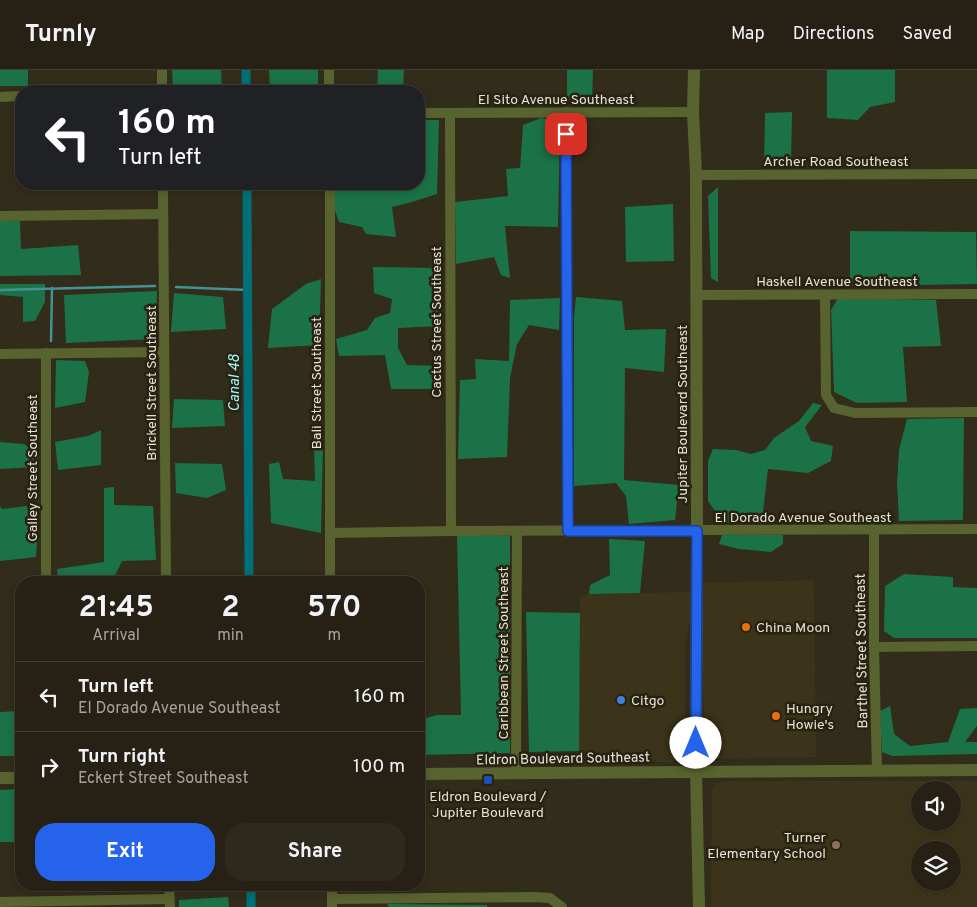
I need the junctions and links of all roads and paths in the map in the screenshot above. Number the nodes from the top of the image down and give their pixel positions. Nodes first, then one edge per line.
1 (162, 70) edge
2 (329, 70) edge
3 (694, 70) edge
4 (162, 85) edge
5 (330, 85) edge
6 (15, 96) edge
7 (0, 97) edge
8 (566, 112) junction
9 (693, 112) junction
10 (425, 113) edge
11 (450, 113) junction
12 (977, 174) edge
13 (696, 176) junction
14 (163, 190) edge
15 (330, 190) edge
16 (163, 214) junction
17 (0, 216) edge
18 (977, 294) edge
19 (696, 295) junction
20 (825, 295) junction
21 (164, 352) junction
22 (46, 353) junction
23 (0, 354) edge
24 (977, 412) edge
25 (977, 529) edge
26 (874, 530) junction
27 (451, 531) junction
28 (517, 531) junction
29 (568, 531) junction
30 (697, 531) junction
31 (330, 533) junction
32 (46, 576) edge
33 (166, 576) edge
34 (330, 576) edge
35 (977, 646) edge
36 (874, 647) junction
37 (977, 770) edge
38 (696, 771) junction
39 (876, 771) junction
40 (425, 774) edge
41 (516, 774) junction
42 (0, 778) edge
43 (15, 778) edge
44 (0, 902) edge
45 (170, 903) edge
46 (332, 903) edge
47 (562, 907) edge
48 (699, 907) edge

1 - 4 street
2 - 5 street
3 - 9 street, Jupiter Boulevard Southeast
6 - 7 street
8 - 9 street, El Sito Avenue Southeast
8 - 11 street, El Sito Avenue Southeast
8 - 29 street
9 - 13 street, Jupiter Boulevard Southeast
10 - 11 street, El Sito Avenue Southeast
11 - 27 street, Cactus Street Southeast
12 - 13 street, Archer Road Southeast
13 - 19 street, Jupiter Boulevard Southeast
14 - 16 street, Brickell Street Southeast
15 - 31 street, Bali Street Southeast
16 - 17 street
16 - 21 street, Brickell Street Southeast
18 - 20 street, Haskell Avenue Southeast
19 - 20 street, Haskell Avenue Southeast
19 - 30 street, Jupiter Boulevard Southeast
20 - 24 street
21 - 22 street
21 - 33 street, Brickell Street Southeast
22 - 23 street
22 - 32 street, Galley Street Southeast
25 - 26 street, El Dorado Avenue Southeast
26 - 30 street, El Dorado Avenue Southeast
26 - 36 street, Barthel Street Southeast
27 - 28 street, El Dorado Avenue Southeast
27 - 31 street, El Dorado Avenue Southeast
28 - 29 street, El Dorado Avenue Southeast
28 - 41 street, Caribbean Street Southeast
29 - 30 street, El Dorado Avenue Southeast
30 - 38 street, Jupiter Boulevard Southeast
31 - 34 street, Bali Street Southeast
35 - 36 street
36 - 39 street, Barthel Street Southeast
37 - 39 street, Eldron Boulevard Southeast
38 - 39 street, Eldron Boulevard Southeast
38 - 41 street, Eldron Boulevard Southeast
38 - 48 street, Jupiter Boulevard Southeast
40 - 41 street, Eldron Boulevard Southeast
42 - 43 street
44 - 45 street
46 - 47 street

